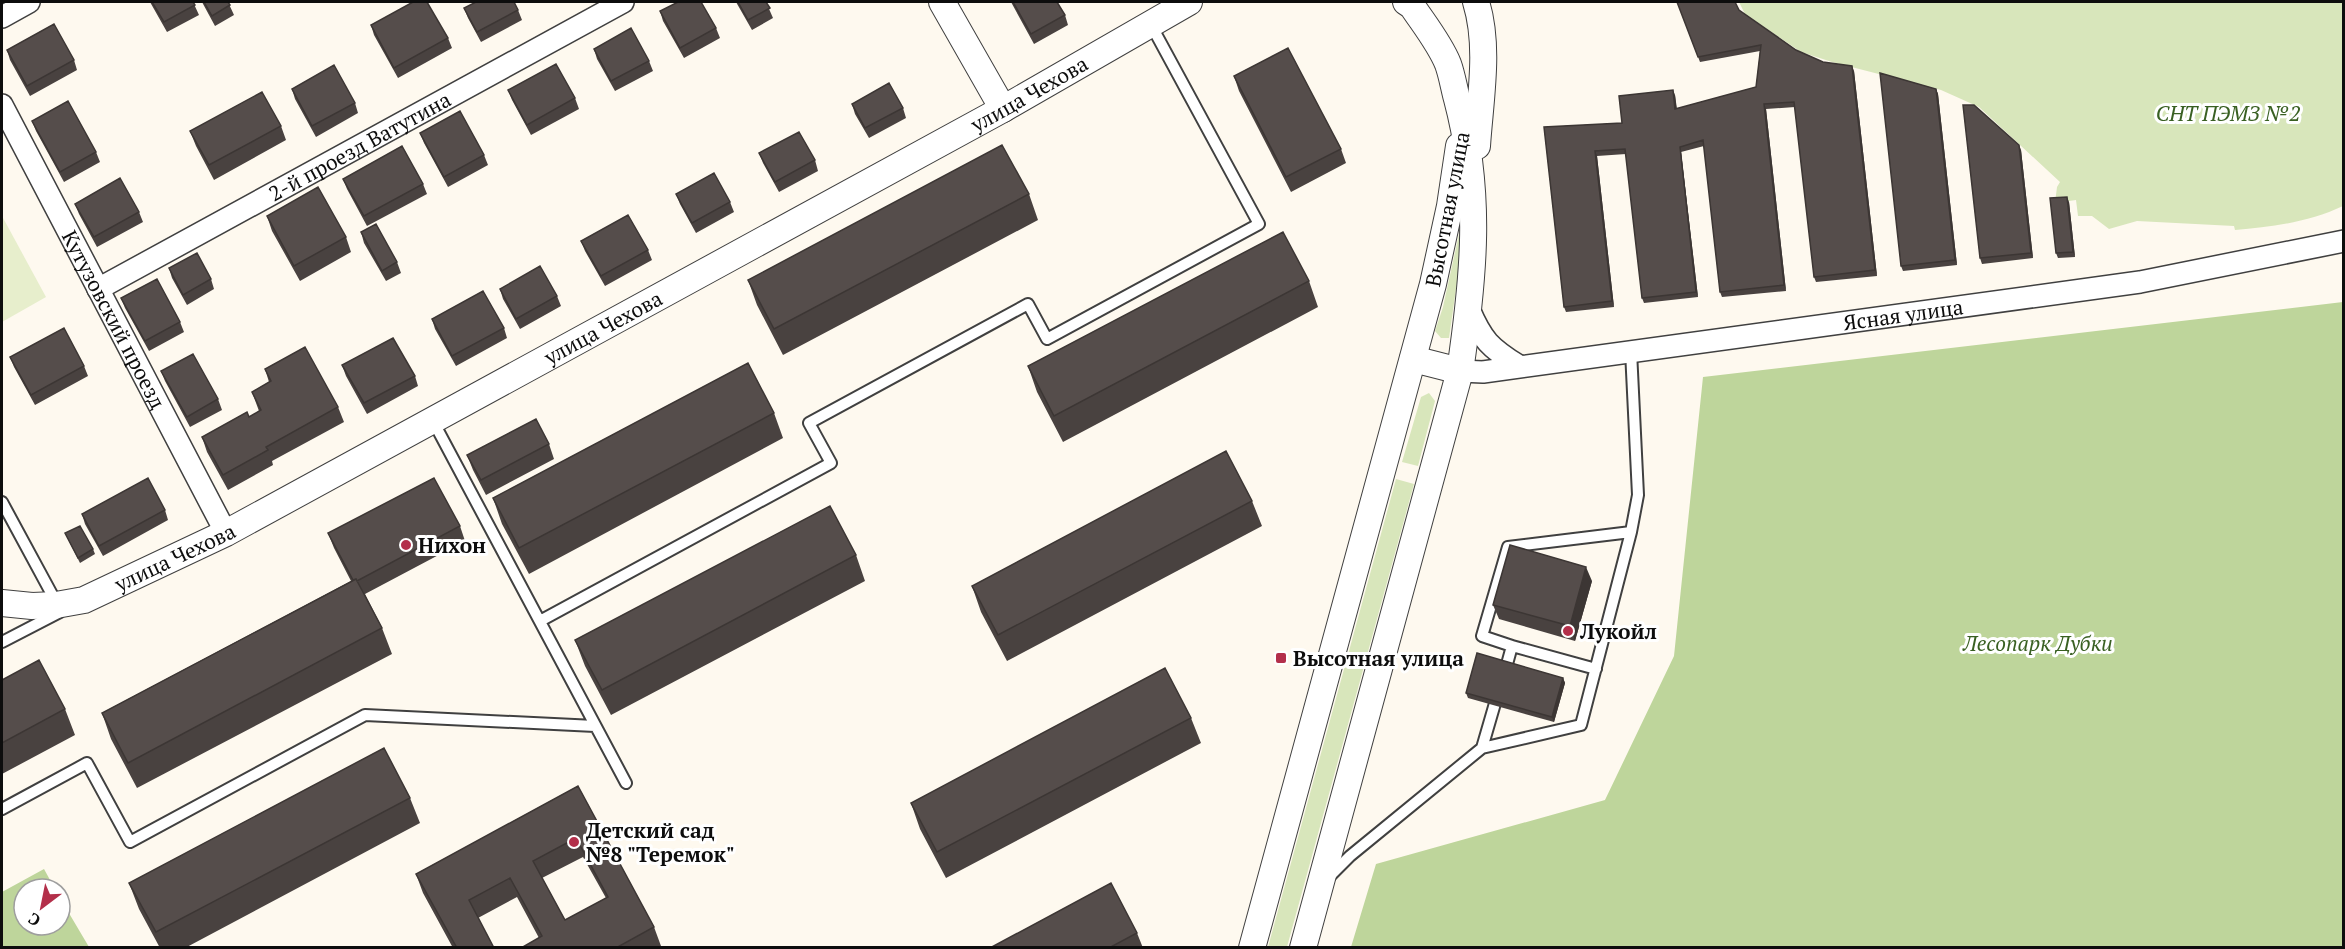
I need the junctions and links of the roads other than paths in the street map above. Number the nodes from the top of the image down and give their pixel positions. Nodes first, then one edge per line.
1 (29, 2) edge
2 (623, 2) edge
3 (942, 2) edge
4 (1189, 2) edge
5 (1406, 2) edge
6 (1476, 2) edge
7 (2, 16) edge
8 (1150, 23) junction
9 (2, 105) edge
10 (1003, 109) junction
11 (1463, 122) junction
12 (1474, 189) junction
13 (2343, 242) edge
14 (98, 289) junction
15 (1469, 309) junction
16 (1631, 351) junction
17 (1413, 359) junction
18 (1519, 366) junction
19 (1460, 371) junction
20 (432, 419) junction
21 (2, 502) edge
22 (1631, 532) junction
23 (226, 533) junction
24 (84, 600) junction
25 (2, 603) edge
26 (56, 605) junction
27 (540, 621) junction
28 (2, 642) edge
29 (1512, 645) junction
30 (1596, 669) junction
31 (595, 726) junction
32 (1482, 748) junction
33 (626, 783) dead end
34 (2, 809) edge
35 (1320, 886) junction
36 (1252, 948) edge
37 (1303, 948) edge

1 - 7 street
2 - 14 street, 2-й проезд Ватутина
3 - 10 street
4 - 8 street, улица Чехова
5 - 11 street
6 - 12 street
8 - 10 street, улица Чехова
8 - 27 lane
9 - 14 street, Кутузовский проезд
10 - 20 street, улица Чехова
11 - 12 street, Высотная улица
11 - 17 street, Высотная улица
12 - 15 street, Высотная улица
13 - 16 street, Ясная улица
14 - 23 street, Кутузовский проезд
15 - 18 street
15 - 19 street, Высотная улица
16 - 18 street, Ясная улица
16 - 22 lane
17 - 19 street
17 - 36 street, Высотная улица
18 - 19 street, Ясная улица
19 - 35 street, Высотная улица
20 - 23 street, улица Чехова
20 - 27 lane
21 - 26 lane
22 - 29 lane
22 - 30 lane
23 - 24 street, улица Чехова
24 - 26 street, улица Чехова
24 - 28 lane
25 - 26 street, улица Чехова
27 - 31 lane
29 - 30 lane
29 - 32 lane
30 - 32 lane
31 - 33 lane
31 - 34 lane
32 - 35 lane
35 - 37 street, Высотная улица

